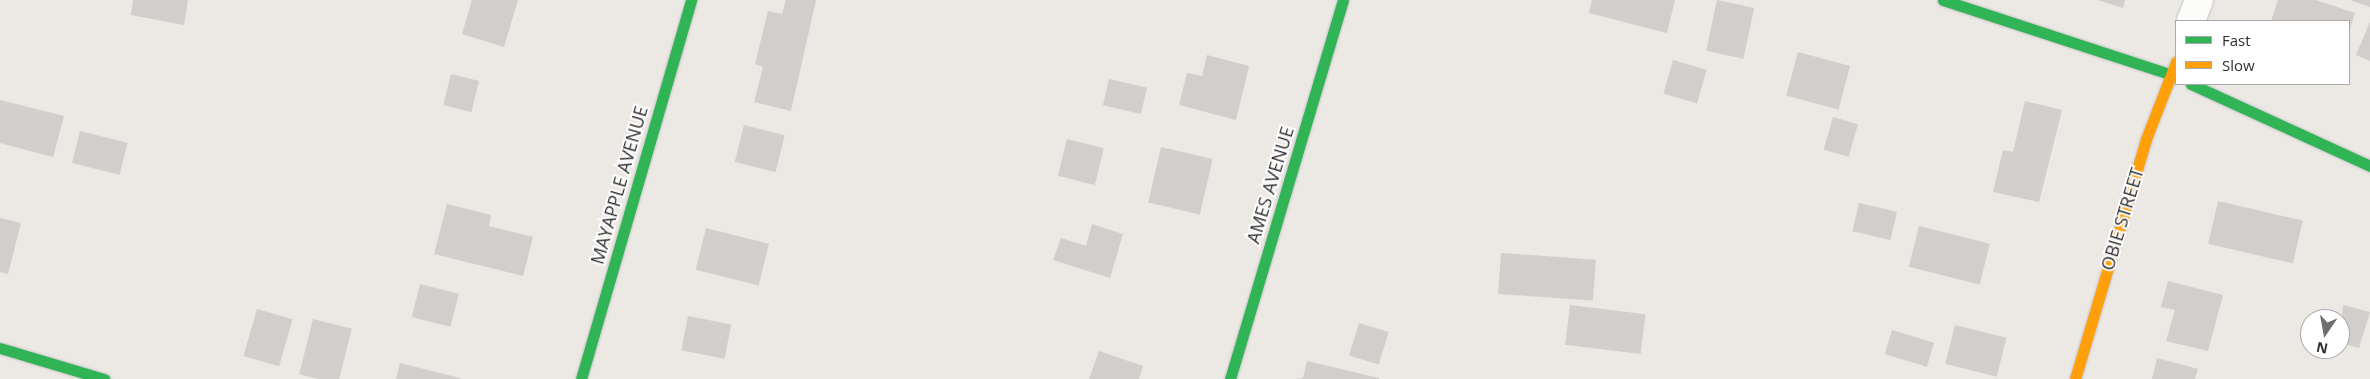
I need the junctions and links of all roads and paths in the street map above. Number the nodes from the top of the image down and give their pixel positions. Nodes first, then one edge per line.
1 (691, 0) edge
2 (1342, 0) edge
3 (1943, 0) edge
4 (2199, 0) edge
5 (2191, 20) edge
6 (2174, 75) edge
7 (2193, 85) edge
8 (2370, 166) edge
9 (0, 348) edge
10 (104, 379) edge
11 (581, 379) edge
12 (1230, 379) edge
13 (2075, 379) edge

1 - 11 street, MAYAPPLE AVENUE
2 - 12 street, AMES AVENUE
3 - 6 street
4 - 5 street
6 - 13 street, OBIE STREET
7 - 8 street
9 - 10 street

